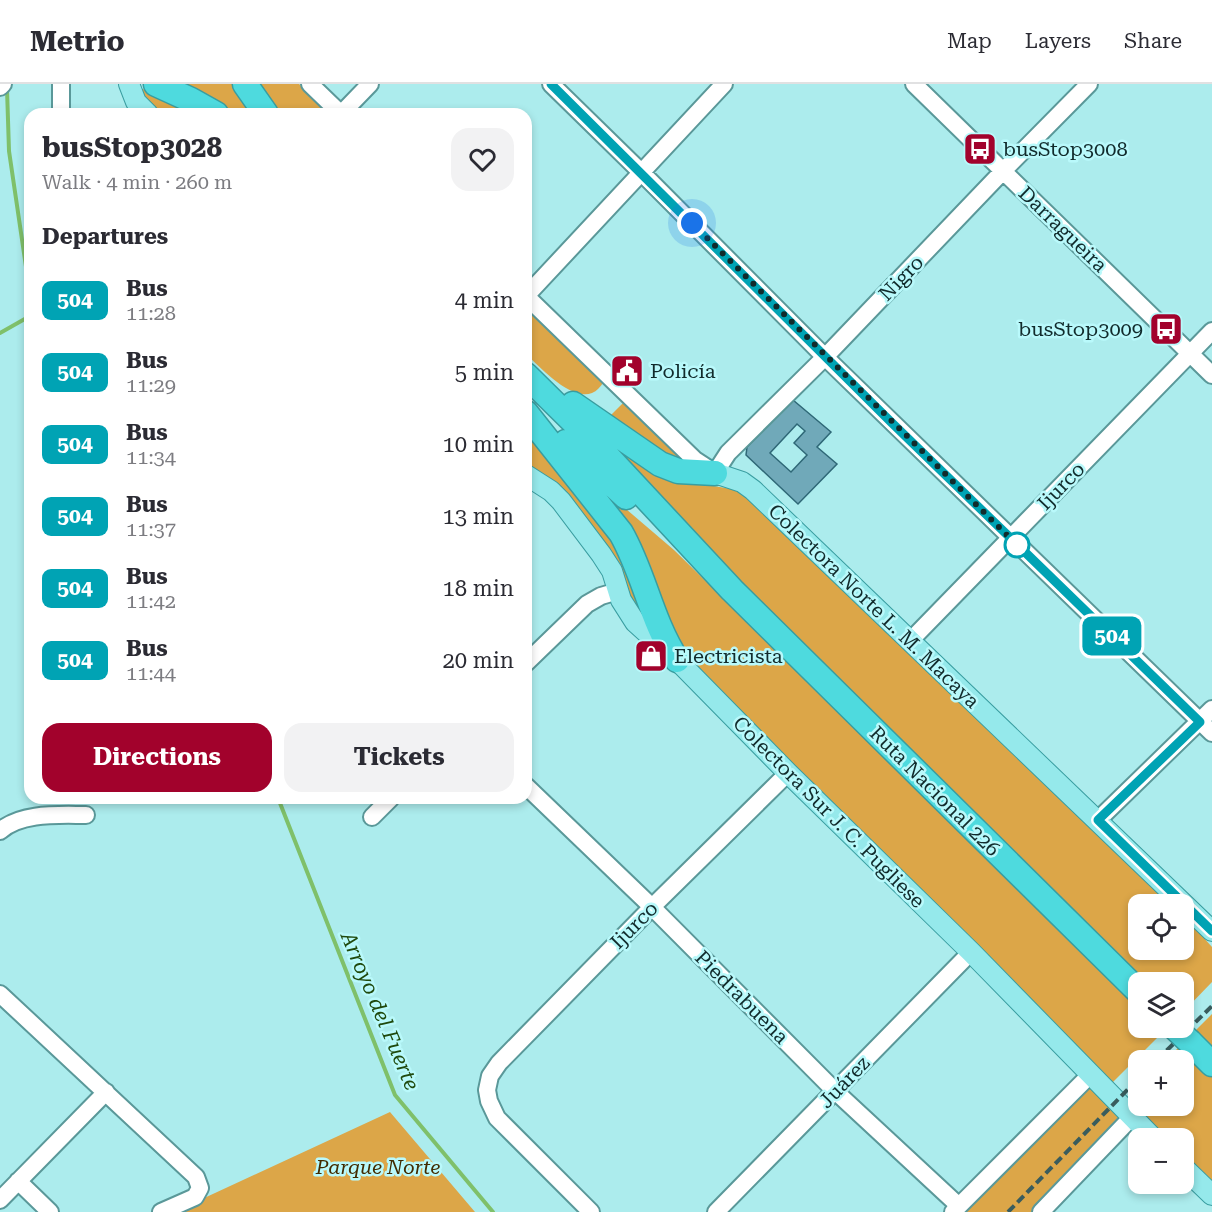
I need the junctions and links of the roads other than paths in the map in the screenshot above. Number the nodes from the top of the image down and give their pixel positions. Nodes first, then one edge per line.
1 (61, 84) edge
2 (129, 84) edge
3 (156, 84) edge
4 (245, 84) edge
5 (310, 84) edge
6 (370, 84) edge
7 (551, 84) edge
8 (724, 84) edge
9 (914, 84) edge
10 (1089, 84) edge
11 (61, 108) edge
12 (142, 108) edge
13 (205, 108) edge
14 (262, 108) edge
15 (335, 108) edge
16 (347, 108) edge
17 (1003, 171) junction
18 (642, 173) junction
19 (532, 290) edge
20 (532, 302) edge
21 (1212, 331) edge
22 (1190, 353) junction
23 (825, 357) junction
24 (532, 373) edge
25 (1212, 375) edge
26 (532, 381) edge
27 (532, 408) edge
28 (532, 421) edge
29 (715, 473) junction
30 (532, 479) edge
31 (1010, 538) junction
32 (732, 590) junction
33 (618, 591) junction
34 (910, 641) junction
35 (532, 657) edge
36 (677, 660) junction
37 (1212, 709) edge
38 (1206, 728) edge
39 (788, 773) junction
40 (532, 792) edge
41 (385, 804) edge
42 (86, 814) dead end
43 (372, 817) dead end
44 (1098, 820) junction
45 (0, 831) edge
46 (652, 907) junction
47 (1212, 931) edge
48 (971, 952) junction
49 (1128, 981) edge
50 (2, 1002) edge
51 (1185, 1038) edge
52 (1212, 1064) edge
53 (1090, 1075) junction
54 (835, 1091) junction
55 (106, 1092) junction
56 (1131, 1118) junction
57 (1142, 1128) edge
58 (1194, 1178) edge
59 (18, 1181) junction
60 (1212, 1195) edge
61 (0, 1200) edge
62 (956, 1209) edge
63 (50, 1212) edge
64 (161, 1212) edge
65 (591, 1212) edge
66 (716, 1212) edge
67 (1041, 1212) edge

1 - 11 street
2 - 12 main road
3 - 13 highway
4 - 14 highway
5 - 15 street
6 - 16 street
7 - 18 street
8 - 18 street
9 - 17 street, Darragueira
10 - 17 street, Nigro
17 - 22 street, Darragueira
17 - 23 street, Nigro
18 - 19 street
18 - 23 street
20 - 29 street, Colectora Norte L. M. Macaya
21 - 22 street, Ijurco
22 - 25 street, Darragueira
22 - 31 street, Ijurco
23 - 29 street, Nigro
23 - 31 street
24 - 29 highway
26 - 32 highway, Ruta Nacional 226
27 - 32 highway, Ruta Nacional 226
28 - 36 highway
29 - 34 main road, Colectora Norte L. M. Macaya
30 - 33 main road, Colectora Sur J. C. Pugliese
31 - 34 street, Ijurco
31 - 38 street
32 - 49 highway, Ruta Nacional 226
33 - 35 street
33 - 36 main road, Colectora Sur J. C. Pugliese
34 - 44 main road, Colectora Norte L. M. Macaya
36 - 39 main road, Colectora Sur J. C. Pugliese
37 - 38 street
38 - 44 street
39 - 46 street, Ijurco
39 - 48 main road, Colectora Sur J. C. Pugliese
40 - 46 street, Piedrabuena
41 - 43 street
42 - 45 street
44 - 47 main road, Colectora Norte L. M. Macaya
46 - 54 street, Piedrabuena
46 - 65 street, Ijurco
48 - 53 main road, Colectora Sur J. C. Pugliese
48 - 54 street, Juárez
50 - 55 street
51 - 52 highway
53 - 56 main road, Colectora Sur J. C. Pugliese
53 - 62 street
54 - 62 street, Piedrabuena
54 - 66 street, Juárez
55 - 59 street
55 - 64 street
56 - 57 main road, Colectora Sur J. C. Pugliese
56 - 67 street
58 - 60 main road
59 - 61 street
59 - 63 street

